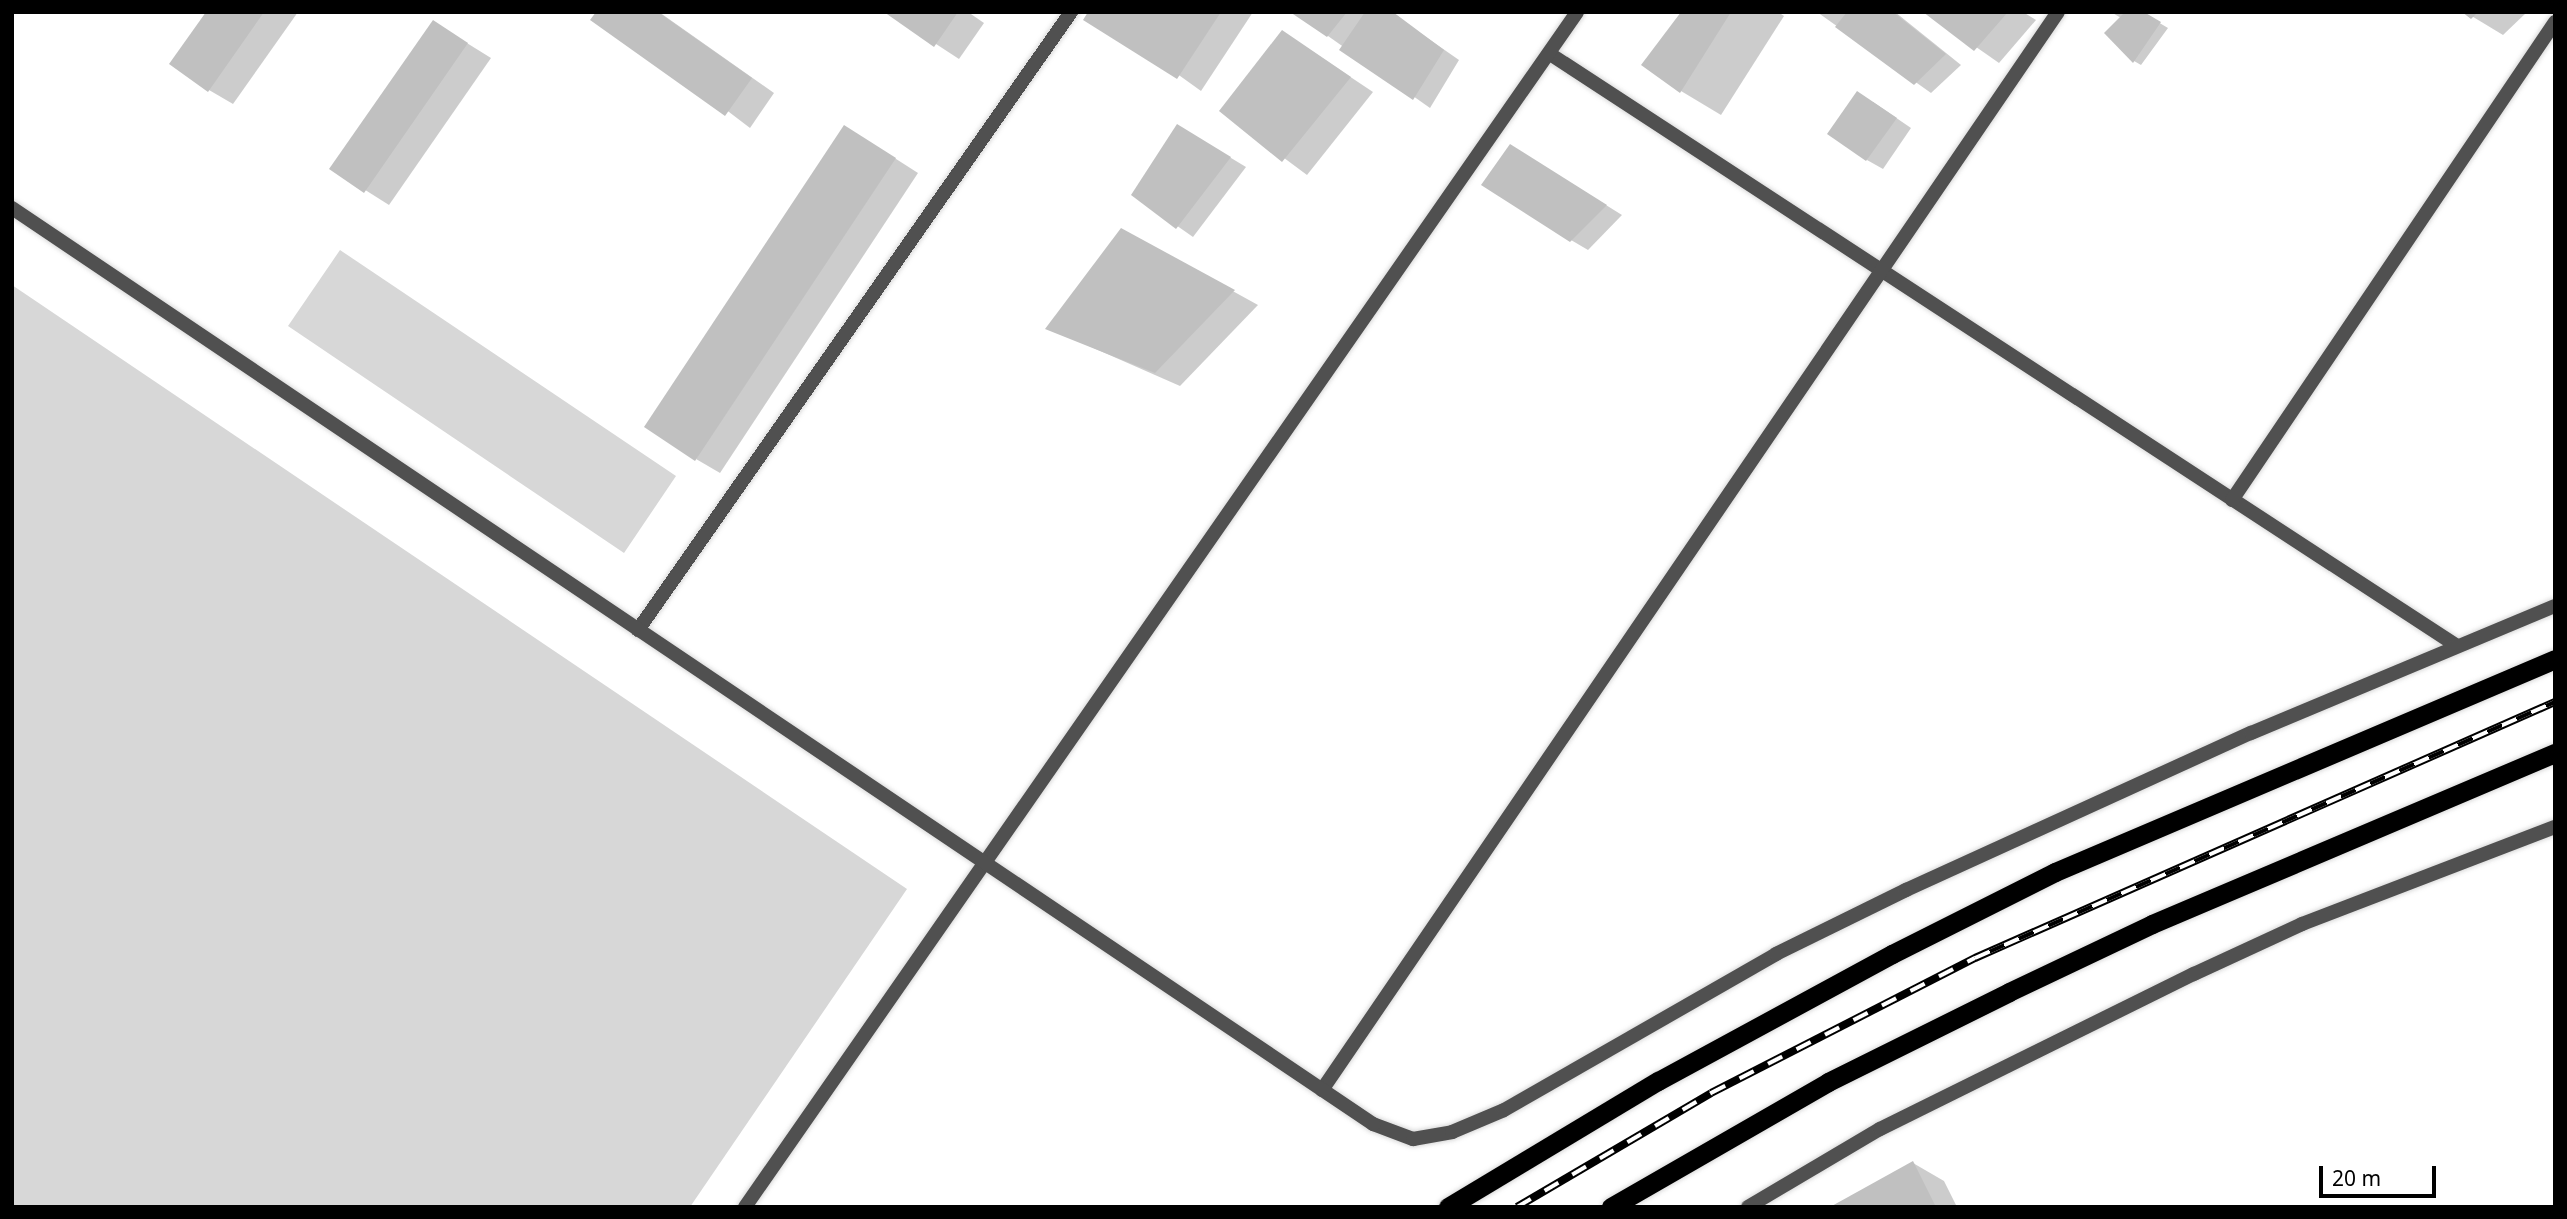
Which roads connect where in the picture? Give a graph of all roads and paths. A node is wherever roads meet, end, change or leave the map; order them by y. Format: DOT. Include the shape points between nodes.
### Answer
graph roads {
  1 [pos="1071,12"];
  2 [pos="1577,12"];
  3 [pos="2058,12"];
  4 [pos="2555,22"];
  5 [pos="1550,54"];
  6 [pos="12,208"];
  7 [pos="1881,271"];
  8 [pos="2232,500"];
  9 [pos="2555,606"];
  10 [pos="638,630"];
  11 [pos="2457,646"];
  12 [pos="2555,659"];
  13 [pos="2555,753"];
  14 [pos="2555,827"];
  15 [pos="983,862"];
  16 [pos="1322,1090"];
  17 [pos="745,1207"];
  18 [pos="1448,1207"];
  19 [pos="1611,1207"];
  20 [pos="1748,1207"];
  1 -- 10 [label="street"];
  2 -- 5 [label="street"];
  3 -- 7 [label="street"];
  4 -- 8 [label="street"];
  5 -- 7 [label="street"];
  5 -- 15 [label="street"];
  6 -- 10 [label="street"];
  7 -- 8 [label="street"];
  7 -- 16 [label="street"];
  8 -- 11 [label="street"];
  9 -- 11 [label="street"];
  10 -- 15 [label="street"];
  11 -- 16 [label="street" via="2141,781 1906,890 1776,954 1504,1110 1452,1132 1413,1139 1373,1125"];
  12 -- 18 [label="highway" via="2043,878 1658,1081"];
  13 -- 19 [label="highway" via="2152,924 2010,992 1828,1082"];
  14 -- 20 [label="street" via="2302,924 2182,980 1880,1129"];
  15 -- 16 [label="street"];
  15 -- 17 [label="street"];
}
